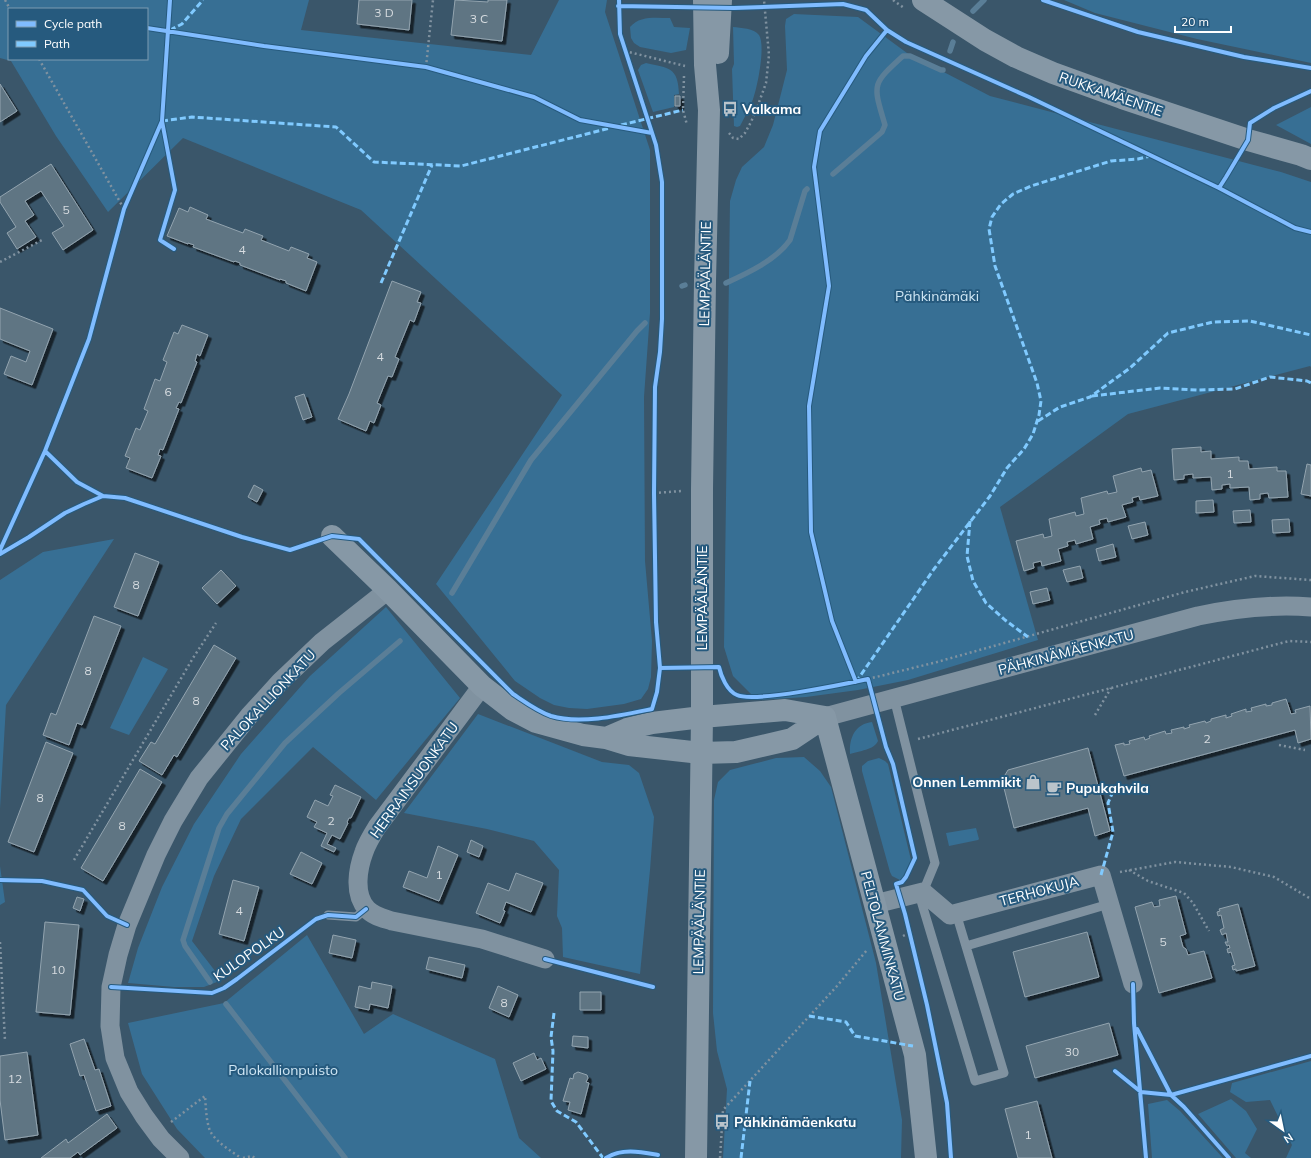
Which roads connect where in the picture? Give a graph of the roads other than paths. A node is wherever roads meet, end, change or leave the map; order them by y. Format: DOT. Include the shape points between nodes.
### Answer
graph roads {
  1 [pos="704,0"];
  2 [pos="722,0"];
  3 [pos="922,0"];
  4 [pos="709,110"];
  5 [pos="1311,159"];
  6 [pos="332,536"];
  7 [pos="388,590"];
  8 [pos="1311,607"];
  9 [pos="482,686"];
  10 [pos="894,698"];
  11 [pos="702,717"];
  12 [pos="825,717"];
  13 [pos="606,738"];
  14 [pos="701,753"];
  15 [pos="921,893"];
  16 [pos="874,904"];
  17 [pos="1109,904"];
  18 [pos="366,909"];
  19 [pos="956,913"];
  20 [pos="328,915"];
  21 [pos="966,946"];
  22 [pos="545,959"];
  23 [pos="1133,984"];
  24 [pos="180,1158"];
  25 [pos="696,1158"];
  26 [pos="926,1158"];
  1 -- 4 [label="main road, LEMPÄÄLÄNTIE"];
  2 -- 4 [label="main road, LEMPÄÄLÄNTIE"];
  3 -- 5 [label="main road, RUKKAMÄENTIE" via="985,40 1053,73"];
  4 -- 11 [label="main road, LEMPÄÄLÄNTIE" via="702,489"];
  6 -- 7 [label="main road"];
  7 -- 9 [label="main road"];
  7 -- 24 [label="street, PALOKALLIONKATU" via="322,642 280,682 199,778 156,855 127,926 111,987 110,1026 115,1058 129,1092 144,1116"];
  8 -- 10 [label="street, PÄHKINÄMÄENKATU" via="1269,606 1226,610 1198,616"];
  9 -- 13 [label="main road" via="513,710 536,722 583,735"];
  9 -- 18 [label="street, HERRAINSUONKATU" via="377,827 364,850 358,884"];
  10 -- 12 [label="street, PÄHKINÄMÄENKATU"];
  10 -- 15 [label="lane" via="935,862"];
  11 -- 12 [label="main road, PÄHKINÄMÄENKATU" via="785,710"];
  11 -- 13 [label="main road" via="652,723 627,729"];
  11 -- 14 [label="main road, LEMPÄÄLÄNTIE"];
  12 -- 14 [label="main road, PÄHKINÄMÄENKATU" via="792,739 736,752"];
  12 -- 16 [label="main road, PELTOLAMMINKATU"];
  13 -- 14 [label="main road" via="629,745"];
  14 -- 25 [label="main road, LEMPÄÄLÄNTIE"];
  15 -- 16 [label="street"];
  15 -- 19 [label="street" via="950,915"];
  15 -- 21 [label="lane" via="975,1081 1004,1073"];
  16 -- 26 [label="main road, PELTOLAMMINKATU" via="915,1055"];
  17 -- 19 [label="street, TERHOKUJA" via="1101,875"];
  17 -- 21 [label="lane"];
  17 -- 23 [label="street"];
  18 -- 20 [label="lane" via="356,917"];
  18 -- 22 [label="street" via="392,921 482,939"];
  19 -- 21 [label="lane"];
}
